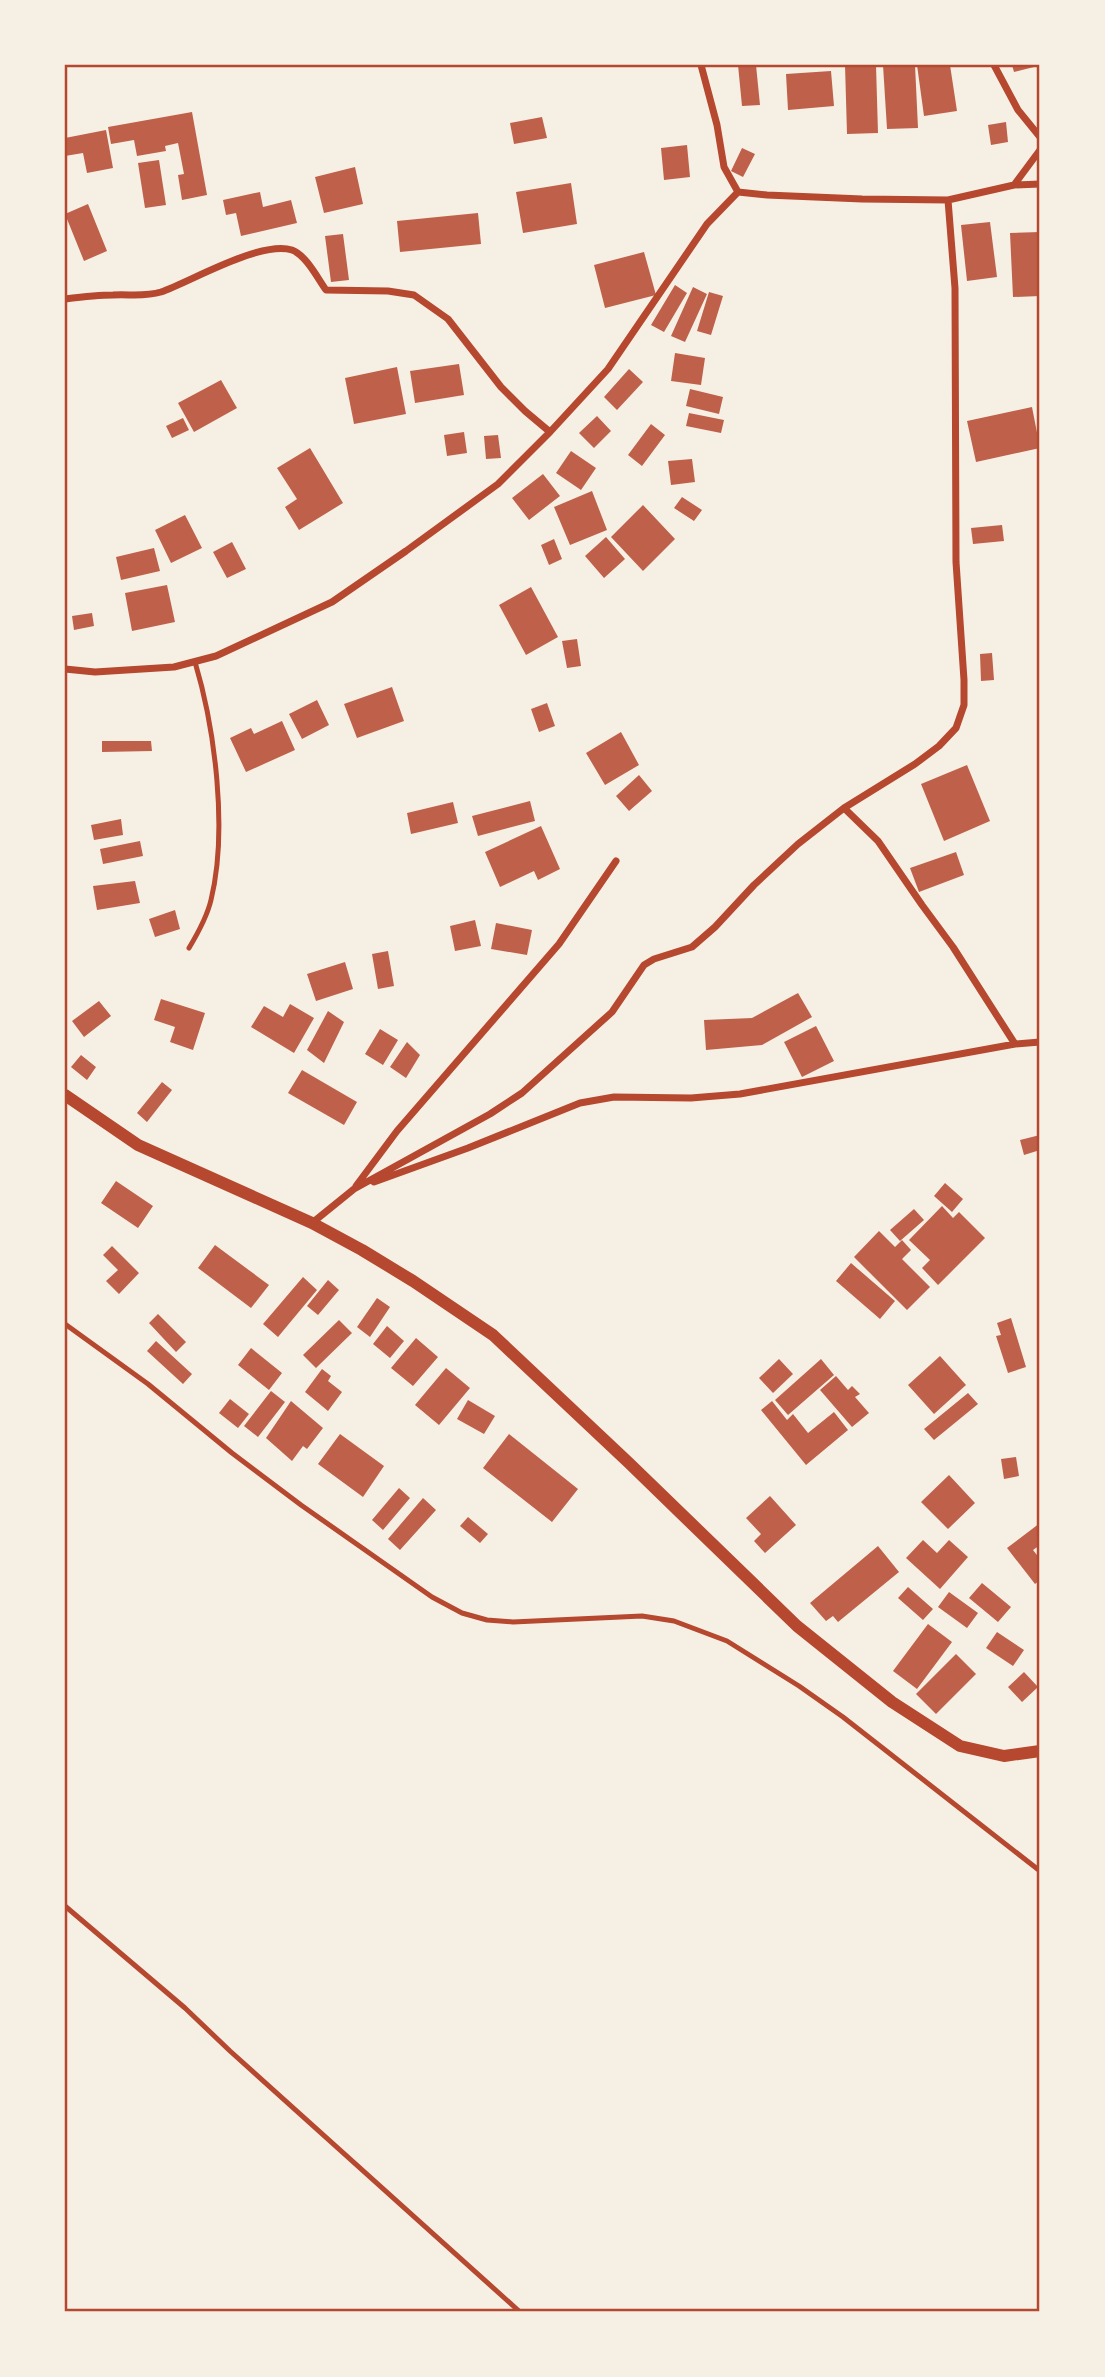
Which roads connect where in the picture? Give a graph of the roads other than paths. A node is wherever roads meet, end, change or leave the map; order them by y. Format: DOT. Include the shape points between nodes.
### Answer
graph roads {
  1 [pos="701,65"];
  2 [pos="994,65"];
  3 [pos="1040,137"];
  4 [pos="1040,150"];
  5 [pos="1040,184"];
  6 [pos="1014,185"];
  7 [pos="738,192"];
  8 [pos="948,200"];
  9 [pos="65,299"];
  10 [pos="550,432"];
  11 [pos="195,662"];
  12 [pos="65,669"];
  13 [pos="844,808"];
  14 [pos="616,862"];
  15 [pos="189,948"];
  16 [pos="1040,1042"];
  17 [pos="1015,1044"];
  18 [pos="65,1095"];
  19 [pos="354,1189"];
  20 [pos="312,1223"];
  21 [pos="65,1324"];
  22 [pos="1040,1751"];
  23 [pos="1040,1871"];
  24 [pos="65,1906"];
  25 [pos="520,2312"];
  1 -- 7 [label="street" via="724,167"];
  2 -- 3 [label="street" via="1018,110"];
  4 -- 6 [label="street"];
  5 -- 6 [label="street"];
  6 -- 8 [label="street"];
  7 -- 8 [label="street"];
  7 -- 10 [label="street" via="707,224 608,369"];
  8 -- 13 [label="street" via="955,288 956,562 964,705 956,728 939,746"];
  9 -- 10 [label="street" via="160,292 250,255 276,248 294,250 326,290 414,295 440,313 502,387"];
  10 -- 11 [label="street" via="498,484 332,602"];
  11 -- 12 [label="street" via="174,667"];
  11 -- 15 [label="lane" via="215,766 217,849 211,899"];
  13 -- 17 [label="street" via="878,841"];
  13 -- 19 [label="street" via="798,844 692,947 645,965 612,1012 522,1093"];
  14 -- 19 [label="street" via="559,944 397,1131"];
  16 -- 17 [label="street"];
  17 -- 19 [label="street" via="740,1094 614,1097 580,1103"];
  18 -- 20 [label="street" via="138,1145"];
  19 -- 20 [label="street"];
  20 -- 22 [label="street" via="413,1281 492,1335 797,1626 892,1702 960,1746 1004,1756"];
  21 -- 23 [label="lane" via="300,1505 432,1597 487,1620 642,1616 674,1621 727,1642 843,1717"];
  24 -- 25 [label="lane" via="185,2008"];
}
